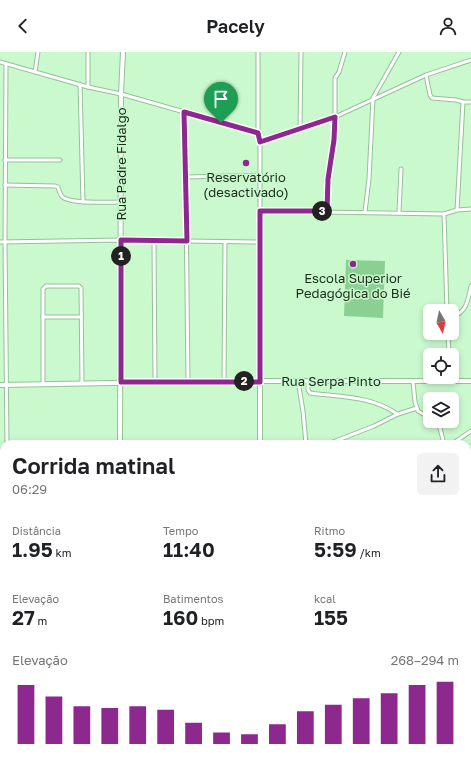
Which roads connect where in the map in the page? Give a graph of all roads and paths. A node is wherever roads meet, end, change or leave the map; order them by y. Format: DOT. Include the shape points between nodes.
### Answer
graph roads {
  1 [pos="38,52"];
  2 [pos="88,52"];
  3 [pos="123,52"];
  4 [pos="258,52"];
  5 [pos="301,52"];
  6 [pos="345,52"];
  7 [pos="399,52"];
  8 [pos="470,61"];
  9 [pos="0,62"];
  10 [pos="6,64"];
  11 [pos="35,72"];
  12 [pos="426,75"];
  13 [pos="80,84"];
  14 [pos="88,87"];
  15 [pos="121,94"];
  16 [pos="373,98"];
  17 [pos="463,102"];
  18 [pos="471,102"];
  19 [pos="184,112"];
  20 [pos="335,117"];
  21 [pos="300,130"];
  22 [pos="258,133"];
  23 [pos="260,142"];
  24 [pos="5,160"];
  25 [pos="60,160"];
  26 [pos="401,169"];
  27 [pos="260,176"];
  28 [pos="185,178"];
  29 [pos="5,185"];
  30 [pos="83,202"];
  31 [pos="121,202"];
  32 [pos="471,209"];
  33 [pos="457,210"];
  34 [pos="260,211"];
  35 [pos="327,211"];
  36 [pos="365,212"];
  37 [pos="399,212"];
  38 [pos="444,214"];
  39 [pos="121,240"];
  40 [pos="154,241"];
  41 [pos="187,241"];
  42 [pos="0,242"];
  43 [pos="5,242"];
  44 [pos="225,242"];
  45 [pos="260,242"];
  46 [pos="471,287"];
  47 [pos="0,288"];
  48 [pos="6,288"];
  49 [pos="447,304"];
  50 [pos="459,314"];
  51 [pos="43,317"];
  52 [pos="81,317"];
  53 [pos="459,380"];
  54 [pos="188,381"];
  55 [pos="224,381"];
  56 [pos="298,381"];
  57 [pos="308,381"];
  58 [pos="423,381"];
  59 [pos="471,381"];
  60 [pos="121,382"];
  61 [pos="155,382"];
  62 [pos="260,382"];
  63 [pos="413,382"];
  64 [pos="82,383"];
  65 [pos="43,384"];
  66 [pos="0,385"];
  67 [pos="7,385"];
  68 [pos="417,408"];
  69 [pos="397,414"];
  70 [pos="423,414"];
  71 [pos="440,428"];
  72 [pos="471,431"];
  73 [pos="7,440"];
  74 [pos="120,440"];
  75 [pos="260,440"];
  76 [pos="306,440"];
  77 [pos="338,440"];
  78 [pos="444,440"];
  79 [pos="458,440"];
  1 -- 11 [label="street"];
  2 -- 14 [label="street"];
  3 -- 15 [label="street, Rua Padre Fidalgo"];
  4 -- 22 [label="street"];
  5 -- 21 [label="street"];
  6 -- 20 [label="street" via="335,78"];
  7 -- 16 [label="street"];
  8 -- 12 [label="street"];
  9 -- 10 [label="street"];
  10 -- 11 [label="street"];
  10 -- 24 [label="street"];
  11 -- 13 [label="street"];
  12 -- 16 [label="street"];
  12 -- 17 [label="street" via="432,98"];
  13 -- 14 [label="street"];
  13 -- 30 [label="street"];
  14 -- 15 [label="street"];
  15 -- 19 [label="street"];
  15 -- 31 [label="street, Rua Padre Fidalgo"];
  16 -- 20 [label="street"];
  16 -- 36 [label="street"];
  17 -- 18 [label="street"];
  17 -- 33 [label="street"];
  19 -- 22 [label="street"];
  19 -- 28 [label="street"];
  20 -- 21 [label="street"];
  20 -- 35 [label="street"];
  21 -- 23 [label="street"];
  22 -- 23 [label="street"];
  23 -- 27 [label="street"];
  24 -- 25 [label="street"];
  24 -- 29 [label="street"];
  26 -- 37 [label="street"];
  27 -- 28 [label="street"];
  27 -- 34 [label="street"];
  28 -- 41 [label="street"];
  29 -- 30 [label="street" via="55,186 64,198"];
  29 -- 43 [label="street"];
  30 -- 31 [label="street"];
  31 -- 39 [label="street, Rua Padre Fidalgo"];
  32 -- 33 [label="street"];
  33 -- 38 [label="street"];
  34 -- 35 [label="street"];
  34 -- 45 [label="street"];
  35 -- 36 [label="street"];
  36 -- 37 [label="street"];
  37 -- 38 [label="street"];
  38 -- 49 [label="street"];
  39 -- 40 [label="street"];
  39 -- 43 [label="street"];
  39 -- 60 [label="street, Rua Padre Fidalgo"];
  40 -- 41 [label="street"];
  40 -- 61 [label="street"];
  41 -- 44 [label="street"];
  41 -- 54 [label="street"];
  42 -- 43 [label="street"];
  43 -- 48 [label="street"];
  44 -- 45 [label="street"];
  44 -- 55 [label="street"];
  45 -- 62 [label="street"];
  46 -- 50 [label="street" via="467,305"];
  47 -- 48 [label="street"];
  48 -- 67 [label="street"];
  51 -- 52 [label="street"];
  51 -- 52 [label="street" via="43,289 46,286 80,287"];
  51 -- 65 [label="street"];
  52 -- 64 [label="street"];
  53 -- 59 [label="street, Rua Serpa Pinto"];
  54 -- 55 [label="street, Rua Serpa Pinto"];
  54 -- 61 [label="street, Rua Serpa Pinto"];
  55 -- 62 [label="street, Rua Serpa Pinto"];
  56 -- 57 [label="street, Rua Serpa Pinto"];
  56 -- 62 [label="street, Rua Serpa Pinto"];
  56 -- 76 [label="street"];
  57 -- 63 [label="street, Rua Serpa Pinto"];
  57 -- 69 [label="street" via="310,393 367,400"];
  58 -- 63 [label="street, Rua Serpa Pinto"];
  60 -- 61 [label="street, Rua Serpa Pinto"];
  60 -- 64 [label="street, Rua Serpa Pinto"];
  60 -- 74 [label="street, Rua Padre Fidalgo"];
  62 -- 75 [label="street"];
  63 -- 68 [label="street"];
  64 -- 65 [label="street, Rua Serpa Pinto"];
  65 -- 67 [label="street, Rua Serpa Pinto"];
  66 -- 67 [label="street, Rua Serpa Pinto"];
  67 -- 73 [label="street"];
  68 -- 69 [label="street"];
  68 -- 70 [label="street"];
  69 -- 77 [label="street"];
  71 -- 78 [label="street"];
  72 -- 79 [label="street"];
}
